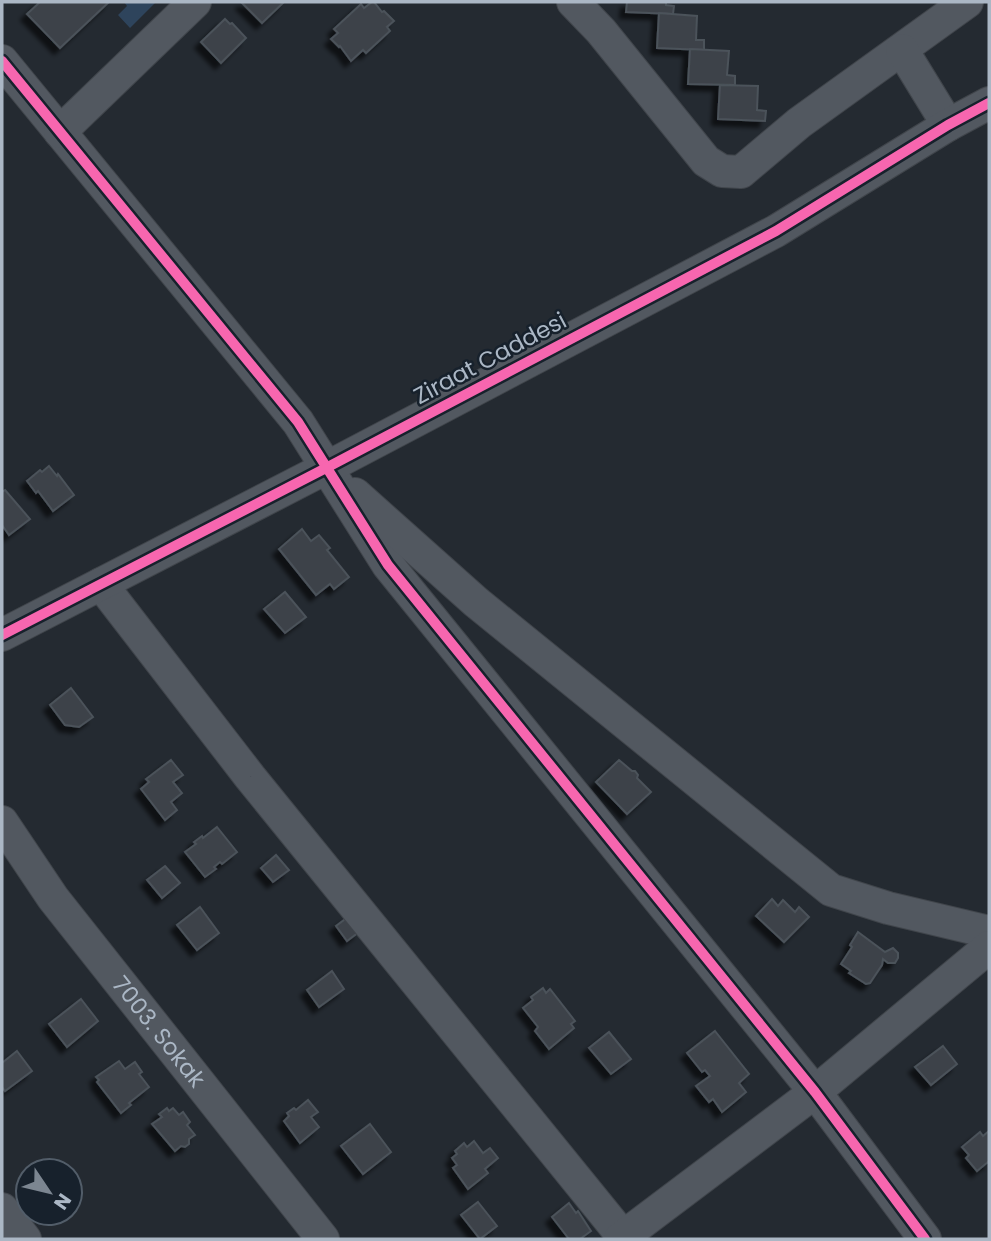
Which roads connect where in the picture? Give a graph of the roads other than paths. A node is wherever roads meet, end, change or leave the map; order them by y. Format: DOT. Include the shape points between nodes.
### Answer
graph roads {
  1 [pos="195,2"];
  2 [pos="573,2"];
  3 [pos="967,2"];
  4 [pos="902,50"];
  5 [pos="2,61"];
  6 [pos="989,103"];
  7 [pos="948,125"];
  8 [pos="60,132"];
  9 [pos="326,468"];
  10 [pos="102,584"];
  11 [pos="2,635"];
  12 [pos="2,822"];
  13 [pos="989,932"];
  14 [pos="989,947"];
  15 [pos="815,1093"];
  16 [pos="2,1209"];
  17 [pos="623,1238"];
  18 [pos="25,1239"];
  19 [pos="323,1239"];
  20 [pos="925,1239"];
  1 -- 8 [label="street"];
  2 -- 4 [label="street" via="706,160 722,171 741,172 799,123"];
  3 -- 4 [label="street"];
  4 -- 7 [label="street"];
  5 -- 8 [label="street"];
  6 -- 7 [label="street, Ziraat Caddesi"];
  7 -- 9 [label="street, Ziraat Caddesi" via="776,231"];
  8 -- 9 [label="street" via="298,422"];
  9 -- 10 [label="street, Ziraat Caddesi"];
  9 -- 13 [label="street" via="476,602 831,890"];
  9 -- 15 [label="street" via="388,565"];
  10 -- 11 [label="street, Ziraat Caddesi"];
  10 -- 17 [label="street" via="250,777"];
  12 -- 19 [label="street, 7003. Sokak" via="52,898"];
  14 -- 15 [label="street"];
  15 -- 17 [label="street"];
  15 -- 20 [label="street"];
  16 -- 18 [label="street"];
}
